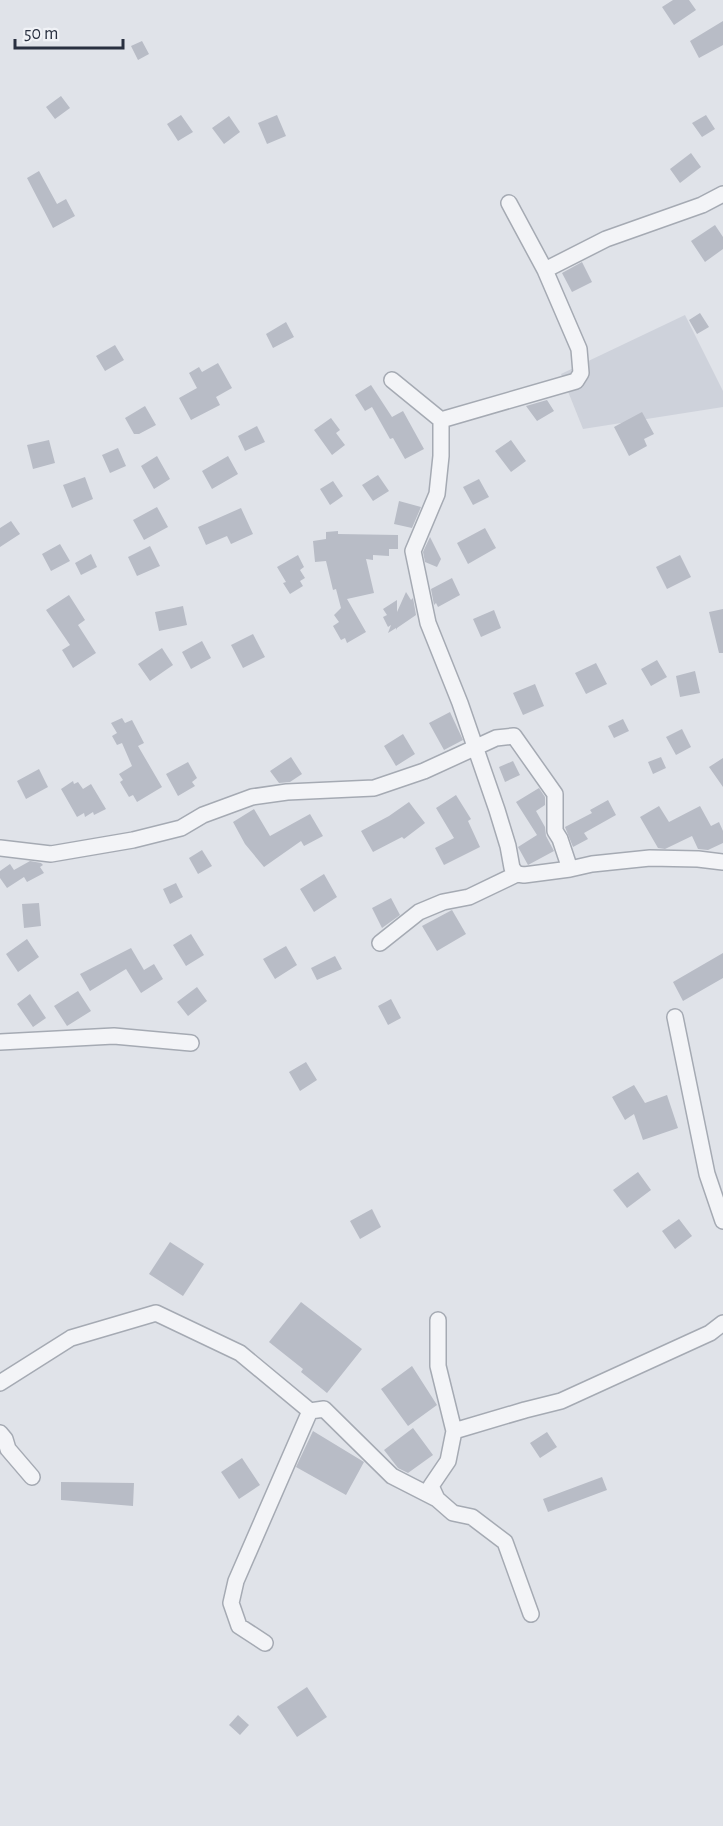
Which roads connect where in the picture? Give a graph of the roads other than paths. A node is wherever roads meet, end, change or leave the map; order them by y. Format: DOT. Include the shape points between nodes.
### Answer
graph roads {
  1 [pos="723,194"];
  2 [pos="509,203"];
  3 [pos="545,270"];
  4 [pos="392,380"];
  5 [pos="441,420"];
  6 [pos="474,748"];
  7 [pos="0,848"];
  8 [pos="723,862"];
  9 [pos="570,869"];
  10 [pos="517,874"];
  11 [pos="380,943"];
  12 [pos="675,1017"];
  13 [pos="0,1042"];
  14 [pos="191,1043"];
  15 [pos="723,1221"];
  16 [pos="438,1320"];
  17 [pos="723,1323"];
  18 [pos="0,1383"];
  19 [pos="310,1411"];
  20 [pos="454,1431"];
  21 [pos="0,1432"];
  22 [pos="32,1476"];
  23 [pos="437,1499"];
  24 [pos="531,1614"];
  25 [pos="265,1643"];
  1 -- 3 [label="street" via="606,240"];
  2 -- 3 [label="street"];
  3 -- 5 [label="street" via="579,349 581,373 576,381"];
  4 -- 5 [label="street"];
  5 -- 6 [label="street" via="437,494 413,551 428,623"];
  6 -- 7 [label="street" via="374,788 252,797 203,815 181,828 133,840 51,854"];
  6 -- 9 [label="street" via="496,738 514,736 555,794 555,831"];
  6 -- 10 [label="street"];
  8 -- 9 [label="street" via="650,858"];
  9 -- 10 [label="street"];
  10 -- 11 [label="street" via="469,897 419,912"];
  12 -- 15 [label="street" via="707,1174"];
  13 -- 14 [label="street" via="114,1036"];
  16 -- 20 [label="street" via="438,1366"];
  17 -- 20 [label="street" via="710,1333 561,1401"];
  18 -- 19 [label="street" via="71,1338 156,1313 240,1353"];
  19 -- 23 [label="street" via="324,1409 392,1476"];
  19 -- 25 [label="street" via="236,1581 231,1602 238,1626"];
  20 -- 23 [label="street" via="448,1461 430,1486"];
  21 -- 22 [label="street" via="8,1449"];
  23 -- 24 [label="street" via="453,1513 472,1517 506,1542"];
}
